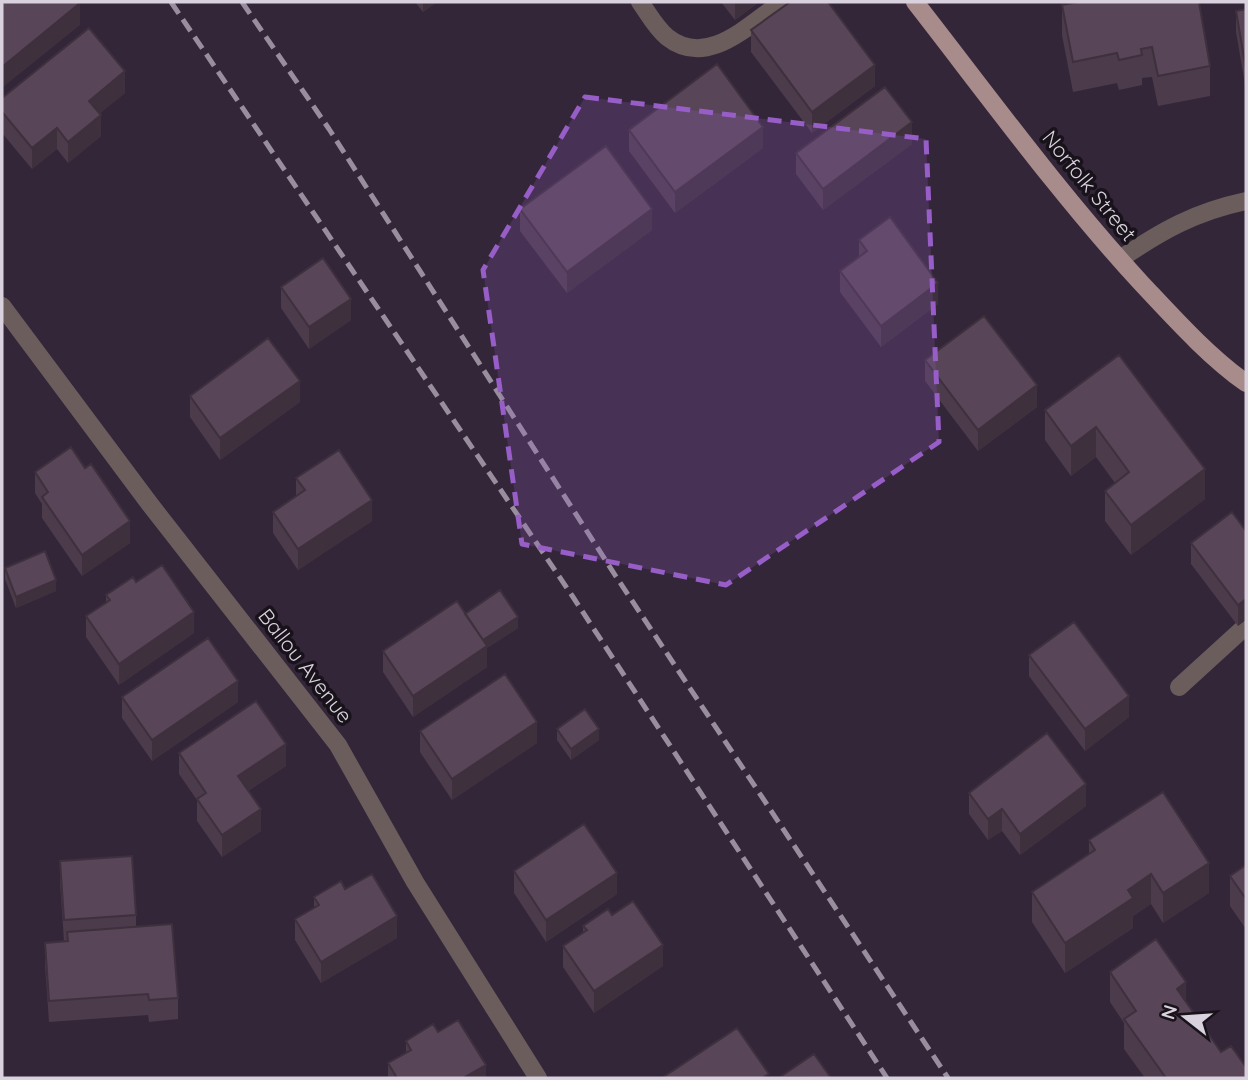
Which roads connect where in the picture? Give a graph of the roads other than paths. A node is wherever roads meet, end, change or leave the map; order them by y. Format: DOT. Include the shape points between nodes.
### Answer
graph roads {
  1 [pos="640,2"];
  2 [pos="782,2"];
  3 [pos="915,2"];
  4 [pos="1246,201"];
  5 [pos="1120,259"];
  6 [pos="2,306"];
  7 [pos="1246,383"];
  8 [pos="1246,626"];
  9 [pos="1179,687"];
  10 [pos="538,1078"];
  1 -- 2 [label="street" via="666,36 689,50 716,47"];
  3 -- 5 [label="main road, Norfolk Street" via="1049,177"];
  4 -- 5 [label="street" via="1209,209 1168,227"];
  5 -- 7 [label="main road, Norfolk Street" via="1168,312"];
  6 -- 10 [label="street, Ballou Avenue" via="338,745 415,882"];
  8 -- 9 [label="street"];
}
